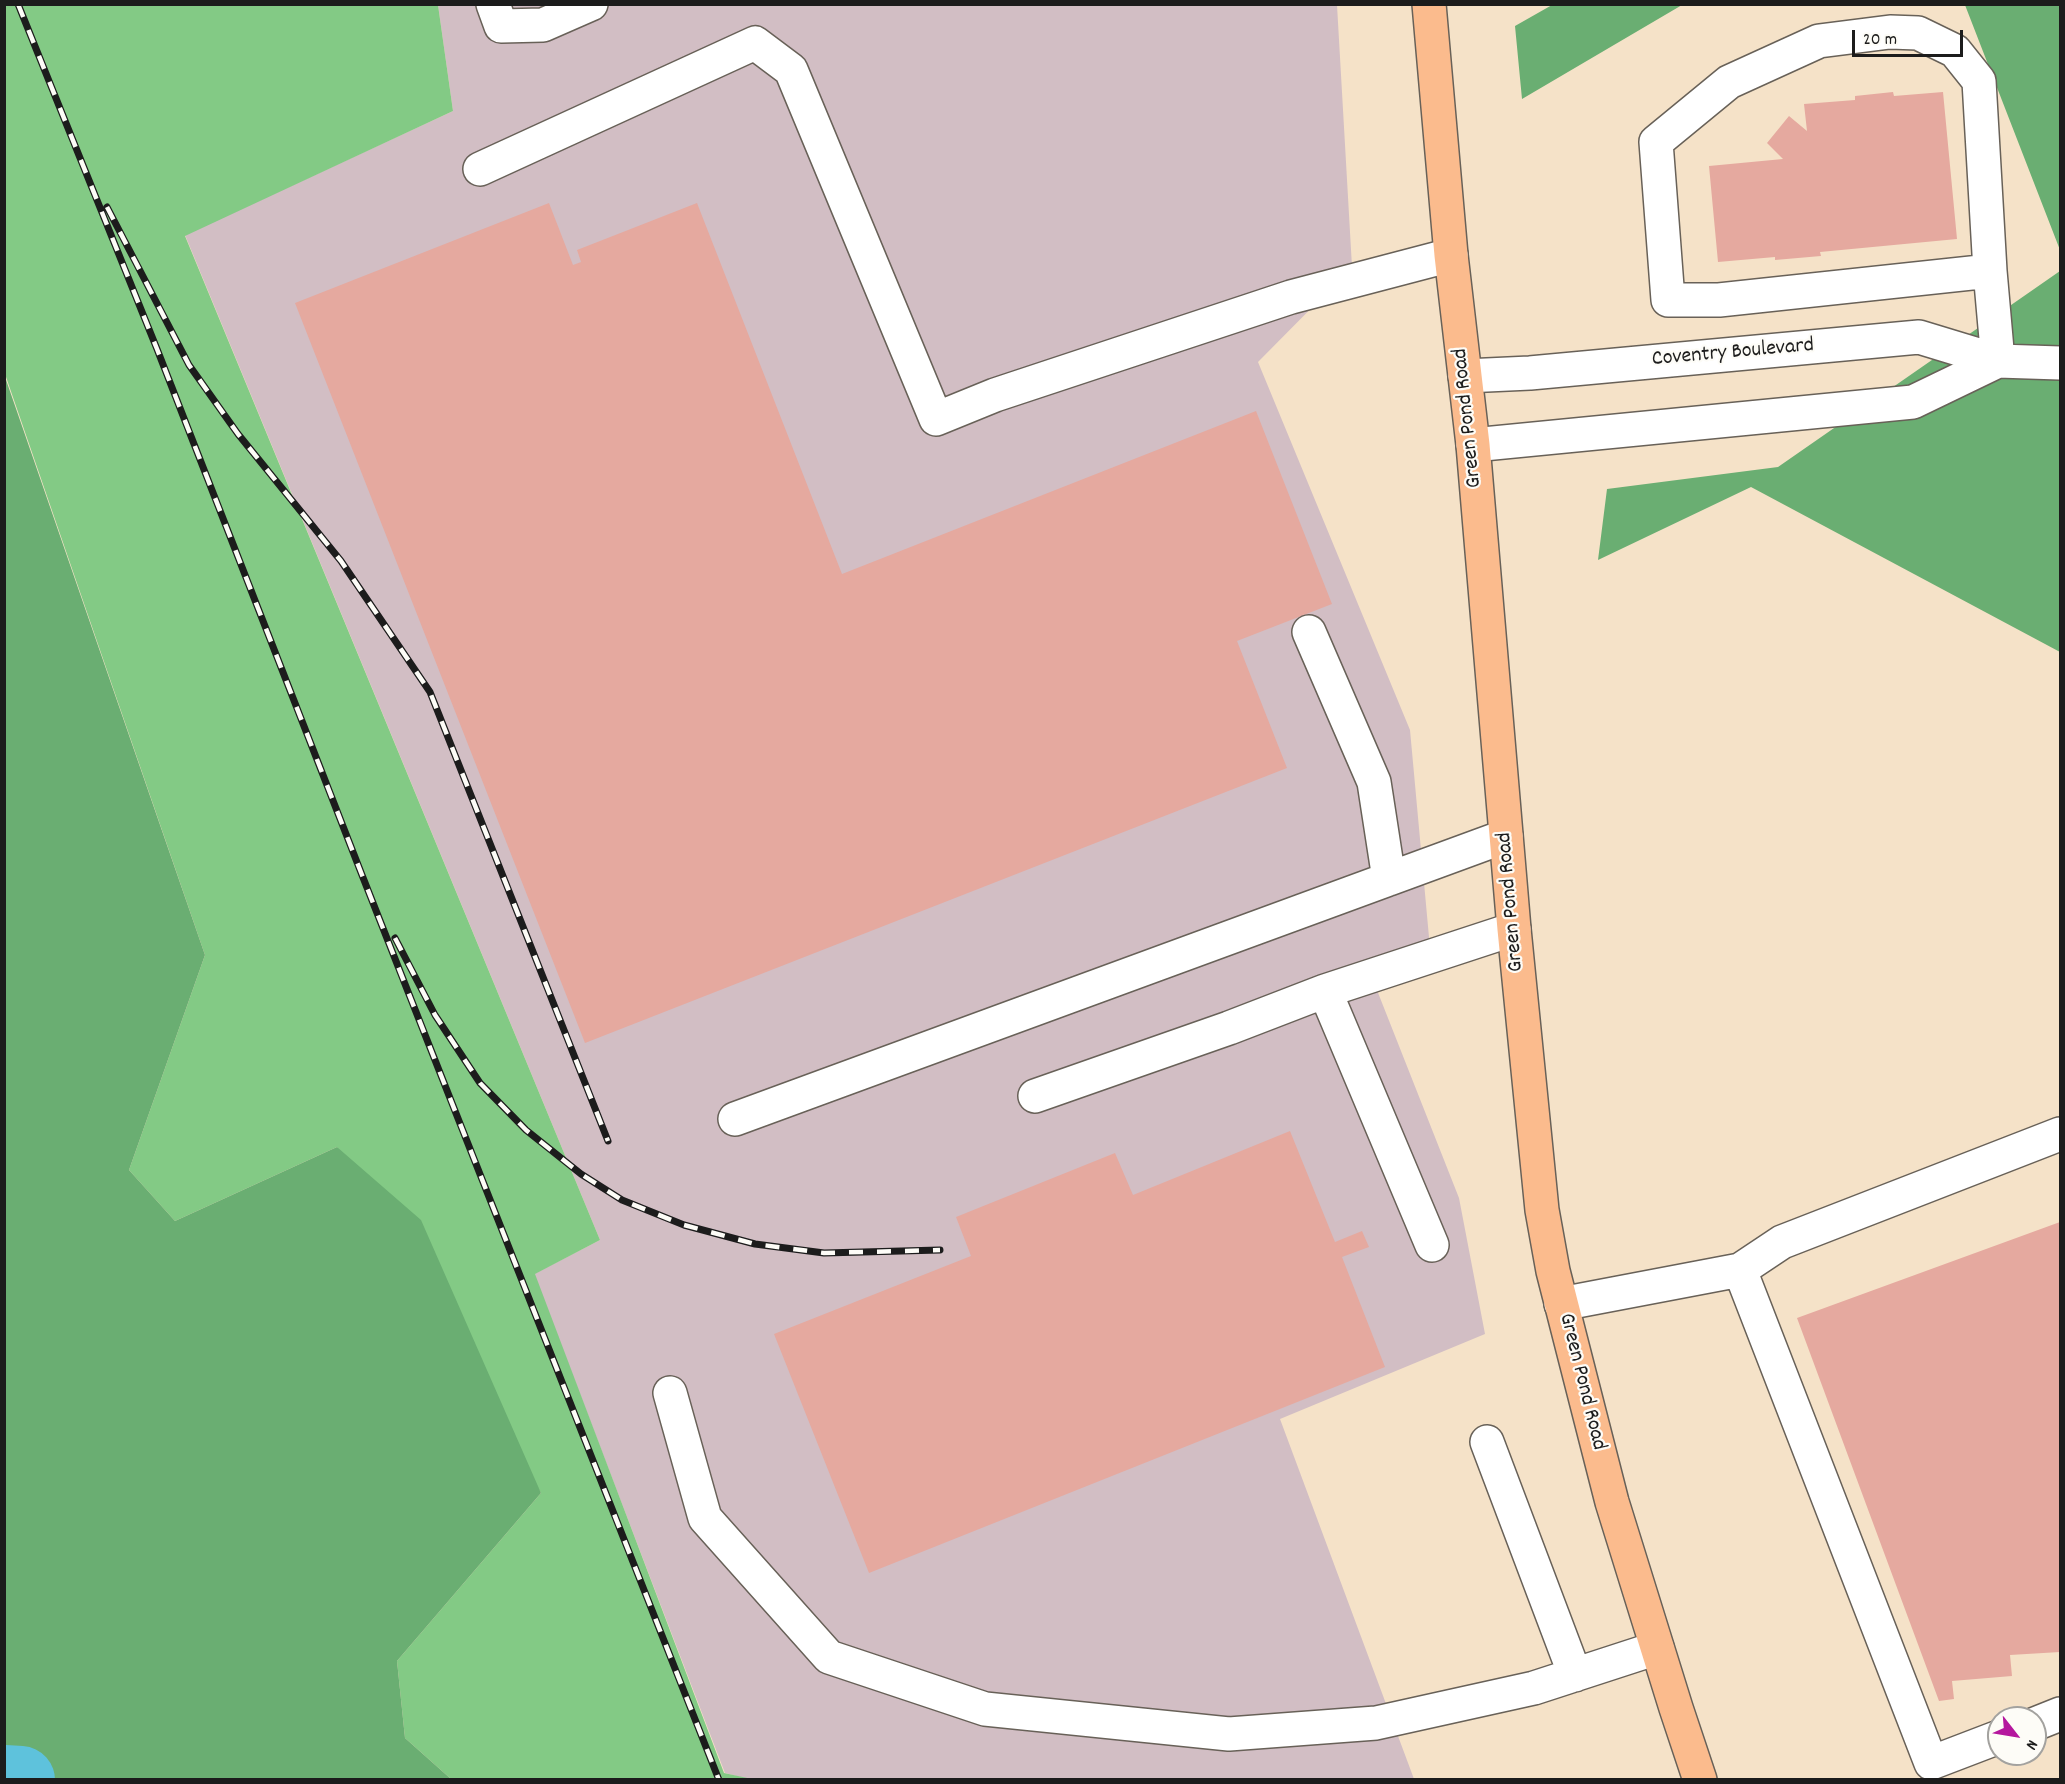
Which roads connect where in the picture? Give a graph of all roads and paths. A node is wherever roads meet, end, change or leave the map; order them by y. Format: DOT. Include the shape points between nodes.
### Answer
graph roads {
  1 [pos="493,4"];
  2 [pos="591,4"];
  3 [pos="1429,4"];
  4 [pos="480,169"];
  5 [pos="1451,255"];
  6 [pos="1990,271"];
  7 [pos="1998,361"];
  8 [pos="2061,363"];
  9 [pos="1465,376"];
  10 [pos="1473,445"];
  11 [pos="1308,632"];
  12 [pos="1506,836"];
  13 [pos="1389,879"];
  14 [pos="1514,929"];
  15 [pos="1324,990"];
  16 [pos="1035,1096"];
  17 [pos="735,1119"];
  18 [pos="2061,1134"];
  19 [pos="1432,1245"];
  20 [pos="1740,1270"];
  21 [pos="1561,1304"];
  22 [pos="670,1393"];
  23 [pos="1487,1442"];
  24 [pos="1657,1648"];
  25 [pos="1575,1675"];
  26 [pos="1987,1742"];
  27 [pos="1700,1779"];
  1 -- 2 [label="street" via="501,26 543,25"];
  3 -- 5 [label="main road, Green Pond Road"];
  4 -- 5 [label="street" via="755,43 791,70 936,419 995,395 1292,297"];
  5 -- 9 [label="main road, Green Pond Road"];
  6 -- 6 [label="street" via="1979,81 1955,51 1918,33 1890,32 1819,41 1729,82 1656,142 1668,300 1719,300"];
  6 -- 7 [label="street"];
  7 -- 8 [label="street, Coventry Boulevard"];
  7 -- 9 [label="street, Coventry Boulevard" via="1919,337"];
  7 -- 10 [label="street, Coventry Boulevard" via="1913,402"];
  9 -- 10 [label="main road, Green Pond Road"];
  10 -- 12 [label="main road, Green Pond Road"];
  11 -- 13 [label="street" via="1374,782"];
  12 -- 13 [label="street"];
  12 -- 14 [label="main road, Green Pond Road"];
  13 -- 17 [label="street"];
  14 -- 15 [label="street"];
  14 -- 21 [label="main road, Green Pond Road" via="1542,1210"];
  15 -- 16 [label="street"];
  15 -- 19 [label="street"];
  18 -- 20 [label="street" via="1782,1242"];
  20 -- 21 [label="street"];
  20 -- 26 [label="street" via="1931,1763"];
  21 -- 24 [label="main road, Green Pond Road" via="1612,1502"];
  22 -- 25 [label="street" via="705,1518 829,1658 985,1709 1229,1734 1376,1723 1534,1688"];
  23 -- 25 [label="street"];
  24 -- 25 [label="street"];
  24 -- 27 [label="main road, Green Pond Road"];
}
